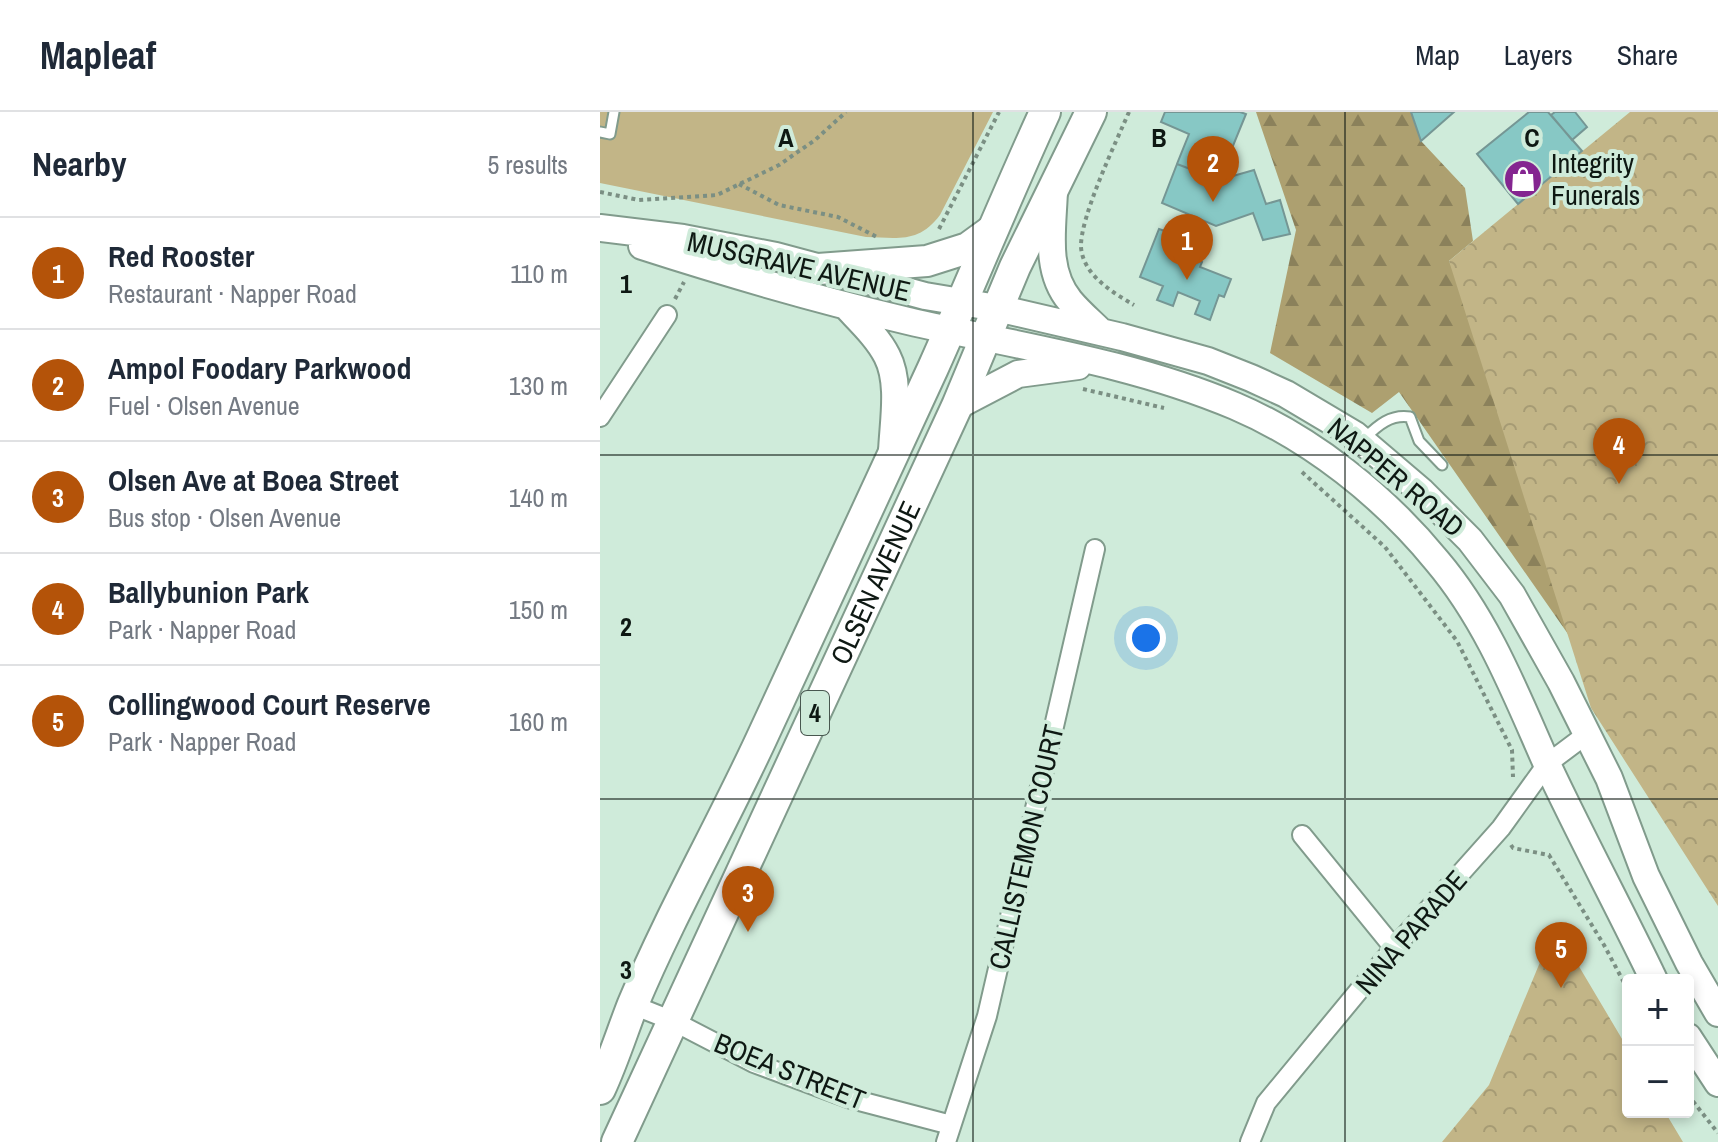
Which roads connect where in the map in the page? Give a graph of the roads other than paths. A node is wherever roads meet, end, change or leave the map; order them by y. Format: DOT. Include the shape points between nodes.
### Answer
graph roads {
  1 [pos="614,112"];
  2 [pos="1045,112"];
  3 [pos="1091,112"];
  4 [pos="600,132"];
  5 [pos="1054,190"];
  6 [pos="600,230"];
  7 [pos="990,232"];
  8 [pos="818,269"];
  9 [pos="960,301"];
  10 [pos="847,307"];
  11 [pos="997,308"];
  12 [pos="667,315"];
  13 [pos="948,330"];
  14 [pos="1101,332"];
  15 [pos="983,337"];
  16 [pos="1101,363"];
  17 [pos="957,406"];
  18 [pos="600,417"];
  19 [pos="1362,441"];
  20 [pos="892,455"];
  21 [pos="1442,465"];
  22 [pos="1095,549"];
  23 [pos="1587,734"];
  24 [pos="1547,764"];
  25 [pos="1302,835"];
  26 [pos="1394,948"];
  27 [pos="1651,974"];
  28 [pos="633,1005"];
  29 [pos="1718,1013"];
  30 [pos="673,1021"];
  31 [pos="1694,1046"];
  32 [pos="1718,1083"];
  33 [pos="600,1089"];
  34 [pos="948,1133"];
  35 [pos="617,1142"];
  36 [pos="1250,1142"];
  1 -- 4 [label="lane" via="610,134"];
  2 -- 7 [label="main road, OLSEN AVENUE / 4"];
  3 -- 5 [label="main road, OLSEN AVENUE / 4"];
  5 -- 11 [label="main road, OLSEN AVENUE / 4"];
  5 -- 14 [label="main road" via="1054,270 1068,299"];
  6 -- 8 [label="main road, MUSGRAVE AVENUE" via="713,244"];
  6 -- 10 [label="main road, MUSGRAVE AVENUE"];
  7 -- 8 [label="main road" via="968,248 927,261"];
  7 -- 9 [label="main road, OLSEN AVENUE / 4"];
  8 -- 9 [label="main road, MUSGRAVE AVENUE"];
  9 -- 11 [label="main road, MUSGRAVE AVENUE"];
  9 -- 13 [label="main road, OLSEN AVENUE / 4"];
  10 -- 13 [label="main road, MUSGRAVE AVENUE"];
  10 -- 20 [label="main road" via="891,366"];
  11 -- 14 [label="main road, NAPPER ROAD"];
  11 -- 15 [label="main road, OLSEN AVENUE / 4"];
  12 -- 18 [label="street"];
  13 -- 15 [label="main road, MUSGRAVE AVENUE"];
  13 -- 20 [label="main road, OLSEN AVENUE / 4"];
  14 -- 19 [label="main road, NAPPER ROAD" via="1248,376"];
  15 -- 16 [label="main road, NAPPER ROAD"];
  15 -- 17 [label="main road, OLSEN AVENUE / 4"];
  16 -- 17 [label="main road" via="1018,374"];
  16 -- 24 [label="main road, NAPPER ROAD" via="1236,407 1312,449 1375,497 1459,590 1496,650"];
  17 -- 30 [label="main road, OLSEN AVENUE / 4"];
  19 -- 21 [label="lane" via="1379,424 1399,415 1410,417 1419,441"];
  19 -- 23 [label="main road, NAPPER ROAD" via="1470,540 1512,595"];
  20 -- 28 [label="main road, OLSEN AVENUE / 4"];
  22 -- 34 [label="street, CALLISTEMON COURT" via="987,1016"];
  23 -- 24 [label="street, NINA PARADE"];
  23 -- 29 [label="main road, NAPPER ROAD" via="1646,876"];
  24 -- 26 [label="street, NINA PARADE" via="1501,828"];
  24 -- 27 [label="main road, NAPPER ROAD"];
  25 -- 26 [label="street"];
  26 -- 36 [label="street, NINA PARADE" via="1266,1103"];
  28 -- 30 [label="street, BOEA STREET"];
  28 -- 33 [label="main road, OLSEN AVENUE / 4"];
  30 -- 34 [label="street, BOEA STREET" via="754,1063"];
  30 -- 35 [label="main road, OLSEN AVENUE / 4"];
  31 -- 32 [label="main road"];
}
